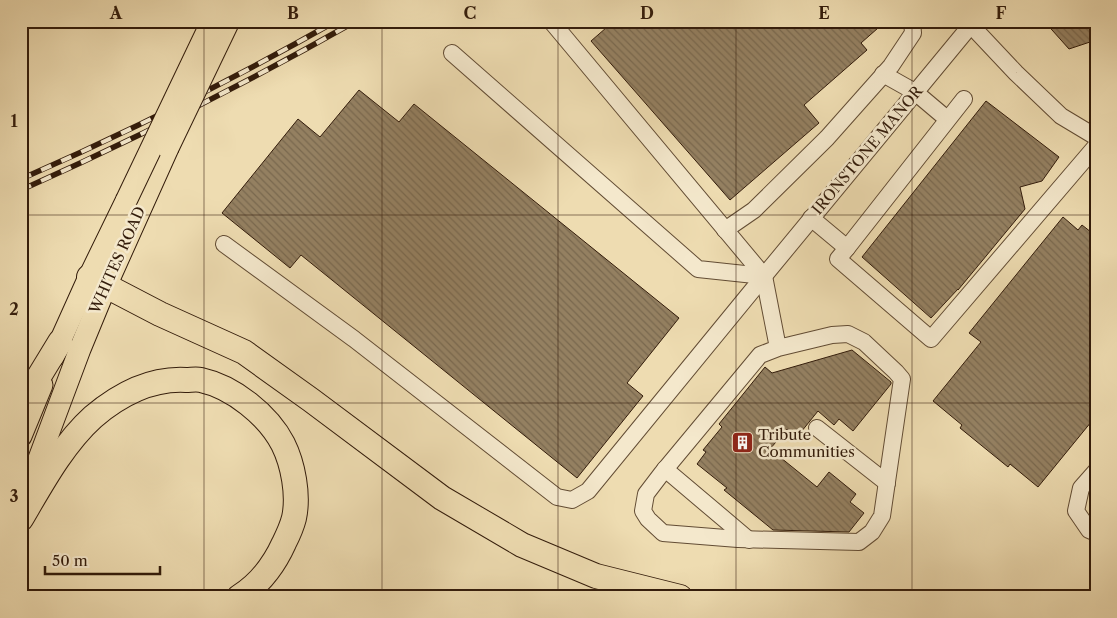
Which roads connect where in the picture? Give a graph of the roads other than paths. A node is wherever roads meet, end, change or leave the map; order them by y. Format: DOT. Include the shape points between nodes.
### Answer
graph roads {
  1 [pos="212,21"];
  2 [pos="229,21"];
  3 [pos="551,21"];
  4 [pos="912,21"];
  5 [pos="969,23"];
  6 [pos="452,54"];
  7 [pos="883,74"];
  8 [pos="915,92"];
  9 [pos="964,99"];
  10 [pos="947,119"];
  11 [pos="1096,137"];
  12 [pos="1096,146"];
  13 [pos="136,199"];
  14 [pos="811,218"];
  15 [pos="726,230"];
  16 [pos="224,244"];
  17 [pos="847,248"];
  18 [pos="764,276"];
  19 [pos="97,281"];
  20 [pos="60,342"];
  21 [pos="778,348"];
  22 [pos="21,406"];
  23 [pos="816,428"];
  24 [pos="21,436"];
  25 [pos="665,469"];
  26 [pos="1096,471"];
  27 [pos="887,483"];
  28 [pos="21,506"];
  29 [pos="21,519"];
  30 [pos="1096,533"];
  31 [pos="748,540"];
  32 [pos="239,597"];
  33 [pos="680,597"];
  1 -- 13 [label="main road, WHITES ROAD, bridge"];
  2 -- 13 [label="main road, WHITES ROAD, bridge"];
  3 -- 15 [label="street"];
  4 -- 7 [label="street" via="913,33"];
  5 -- 8 [label="street, IRONSTONE MANOR"];
  5 -- 11 [label="street" via="1061,116"];
  6 -- 18 [label="street" via="698,269"];
  7 -- 8 [label="street"];
  7 -- 15 [label="street" via="827,138 754,210"];
  8 -- 10 [label="street"];
  8 -- 14 [label="street, IRONSTONE MANOR"];
  9 -- 10 [label="street"];
  10 -- 17 [label="street"];
  12 -- 17 [label="street" via="931,339 838,259"];
  13 -- 19 [label="main road, WHITES ROAD"];
  14 -- 17 [label="street"];
  14 -- 18 [label="street, IRONSTONE MANOR"];
  15 -- 18 [label="street"];
  16 -- 18 [label="street, IRONSTONE MANOR" via="354,339 557,497 572,500 588,491"];
  18 -- 21 [label="street"];
  19 -- 20 [label="main road, WHITES ROAD"];
  19 -- 28 [label="main road, WHITES ROAD" via="80,348"];
  19 -- 33 [label="highway" via="244,352 442,498 522,545 596,576"];
  20 -- 22 [label="highway"];
  20 -- 24 [label="main road, WHITES ROAD"];
  21 -- 25 [label="street" via="760,354"];
  21 -- 27 [label="street" via="848,334 864,342 902,379"];
  23 -- 27 [label="street"];
  25 -- 31 [label="street"];
  25 -- 31 [label="street" via="646,494 643,511 663,533"];
  26 -- 30 [label="street" via="1081,488 1076,511 1089,530"];
  27 -- 31 [label="street" via="882,516 872,532 859,542"];
  29 -- 32 [label="highway" via="49,471 82,429 109,405 148,384 182,379 200,380 217,386 236,395 264,418 282,444 294,480 294,518 279,553 266,573"];
}
